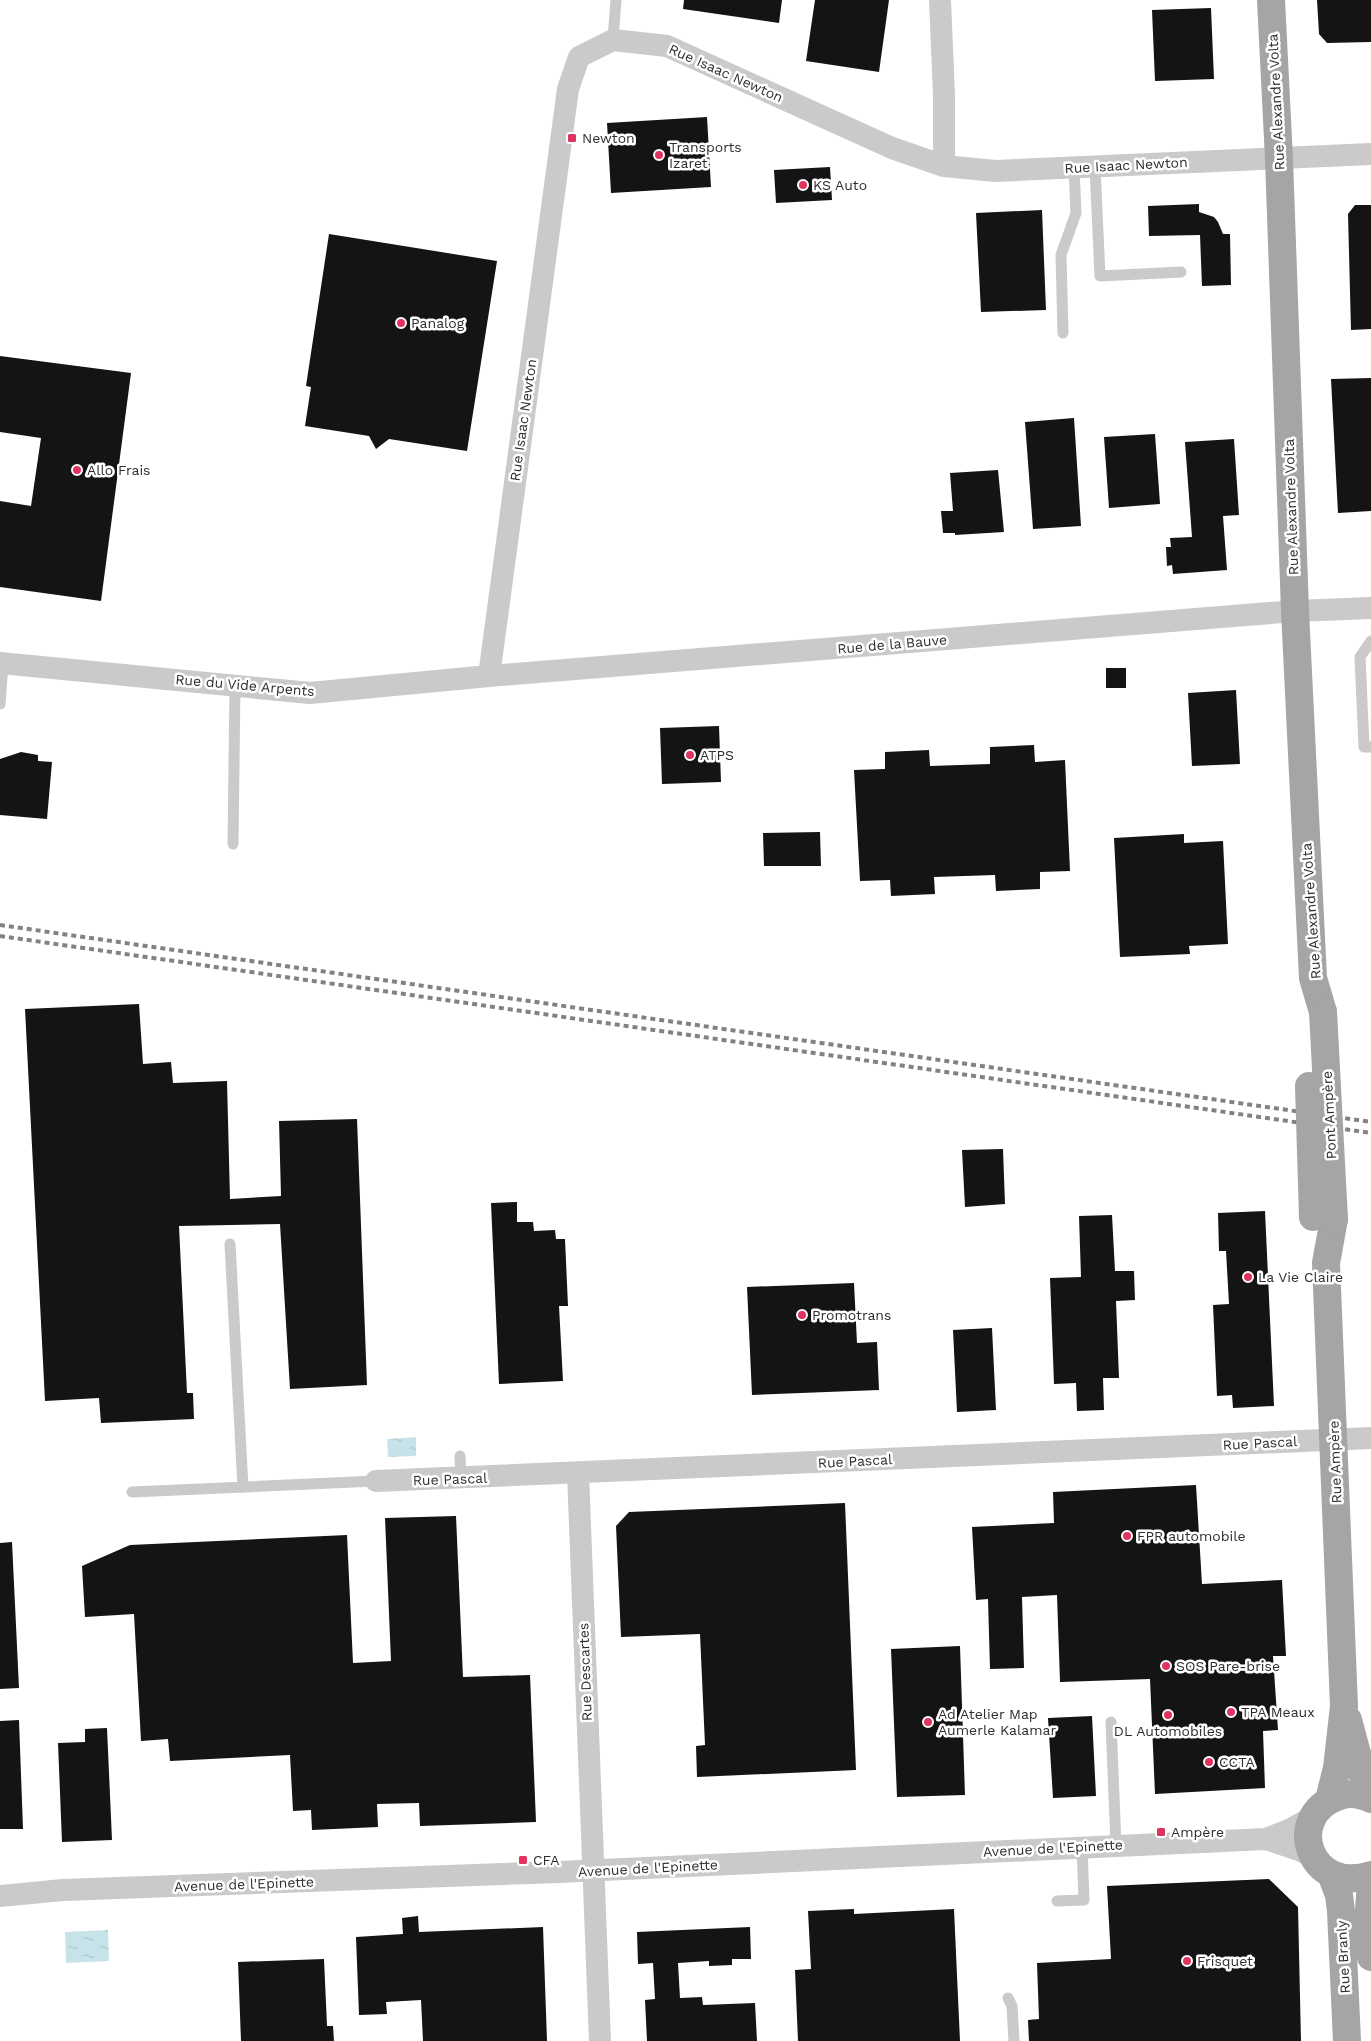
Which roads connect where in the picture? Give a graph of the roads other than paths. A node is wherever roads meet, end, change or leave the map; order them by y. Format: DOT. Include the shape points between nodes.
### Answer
graph roads {
  1 [pos="616,0"];
  2 [pos="940,0"];
  3 [pos="1271,0"];
  4 [pos="613,40"];
  5 [pos="1371,154"];
  6 [pos="1279,159"];
  7 [pos="944,166"];
  8 [pos="1085,167"];
  9 [pos="1181,272"];
  10 [pos="1063,333"];
  11 [pos="1371,608"];
  12 [pos="1295,611"];
  13 [pos="1371,641"];
  14 [pos="2,663"];
  15 [pos="489,676"];
  16 [pos="235,685"];
  17 [pos="0,704"];
  18 [pos="1371,747"];
  19 [pos="233,844"];
  20 [pos="1315,1012"];
  21 [pos="1324,1218"];
  22 [pos="230,1244"];
  23 [pos="1371,1438"];
  24 [pos="1334,1440"];
  25 [pos="578,1473"];
  26 [pos="376,1481"];
  27 [pos="243,1487"];
  28 [pos="132,1492"];
  29 [pos="1344,1706"];
  30 [pos="1111,1722"];
  31 [pos="1370,1798"];
  32 [pos="1321,1808"];
  33 [pos="1266,1839"];
  34 [pos="1116,1845"];
  35 [pos="1082,1847"];
  36 [pos="1323,1866"];
  37 [pos="593,1870"];
  38 [pos="1371,1875"];
  39 [pos="1371,1881"];
  40 [pos="0,1896"];
  41 [pos="1057,1901"];
  42 [pos="1371,1957"];
  43 [pos="1008,1998"];
  44 [pos="600,2041"];
  45 [pos="1014,2041"];
  46 [pos="1347,2041"];
  1 -- 4 [label="lane"];
  2 -- 7 [label="street"];
  3 -- 6 [label="main road, Rue Alexandre Volta"];
  4 -- 7 [label="street, Rue Isaac Newton" via="667,46 892,148"];
  4 -- 15 [label="street, Rue Isaac Newton" via="579,57 568,89"];
  5 -- 6 [label="street, Rue Isaac Newton"];
  6 -- 8 [label="street, Rue Isaac Newton"];
  6 -- 12 [label="main road, Rue Alexandre Volta"];
  7 -- 8 [label="street, Rue Isaac Newton" via="996,171"];
  8 -- 9 [label="lane" via="1100,276"];
  8 -- 10 [label="lane" via="1076,213 1061,255"];
  11 -- 12 [label="street, Rue de la Bauve"];
  12 -- 15 [label="street, Rue de la Bauve"];
  12 -- 20 [label="main road, Rue Alexandre Volta"];
  13 -- 18 [label="lane" via="1360,657 1364,747"];
  14 -- 16 [label="street, Rue du Vide Arpents"];
  14 -- 17 [label="lane"];
  15 -- 16 [label="street, Rue du Vide Arpents" via="310,693"];
  16 -- 19 [label="lane"];
  20 -- 21 [label="main road, Pont Ampère, bridge"];
  21 -- 24 [label="main road, Rue Ampère"];
  22 -- 27 [label="lane"];
  23 -- 24 [label="street, Rue Pascal"];
  24 -- 25 [label="street, Rue Pascal"];
  24 -- 29 [label="main road, Rue Ampère"];
  25 -- 26 [label="street, Rue Pascal" via="461,1467"];
  25 -- 37 [label="street, Rue Descartes"];
  26 -- 27 [label="lane"];
  27 -- 28 [label="lane"];
  29 -- 31 [label="main road, Rue Ampère"];
  29 -- 32 [label="main road, Rue Ampère" via="1337,1768"];
  30 -- 34 [label="lane"];
  31 -- 32 [label="main road" via="1342,1795"];
  32 -- 33 [label="street, Avenue de l'Epinette" via="1288,1830"];
  32 -- 36 [label="main road, Rue Branly" via="1310,1827 1308,1838"];
  33 -- 34 [label="street, Avenue de l'Epinette"];
  33 -- 36 [label="street, Avenue de l'Epinette" via="1299,1850"];
  34 -- 35 [label="street, Avenue de l'Epinette"];
  35 -- 37 [label="street, Avenue de l'Epinette"];
  35 -- 41 [label="lane" via="1084,1900"];
  36 -- 38 [label="main road" via="1345,1879"];
  36 -- 46 [label="main road, Rue Branly" via="1339,1895"];
  37 -- 40 [label="street, Avenue de l'Epinette" via="63,1890"];
  37 -- 44 [label="street, Rue Descartes"];
  39 -- 42 [label="main road, Rue Branly"];
  43 -- 45 [label="lane" via="1012,2006"];
}
